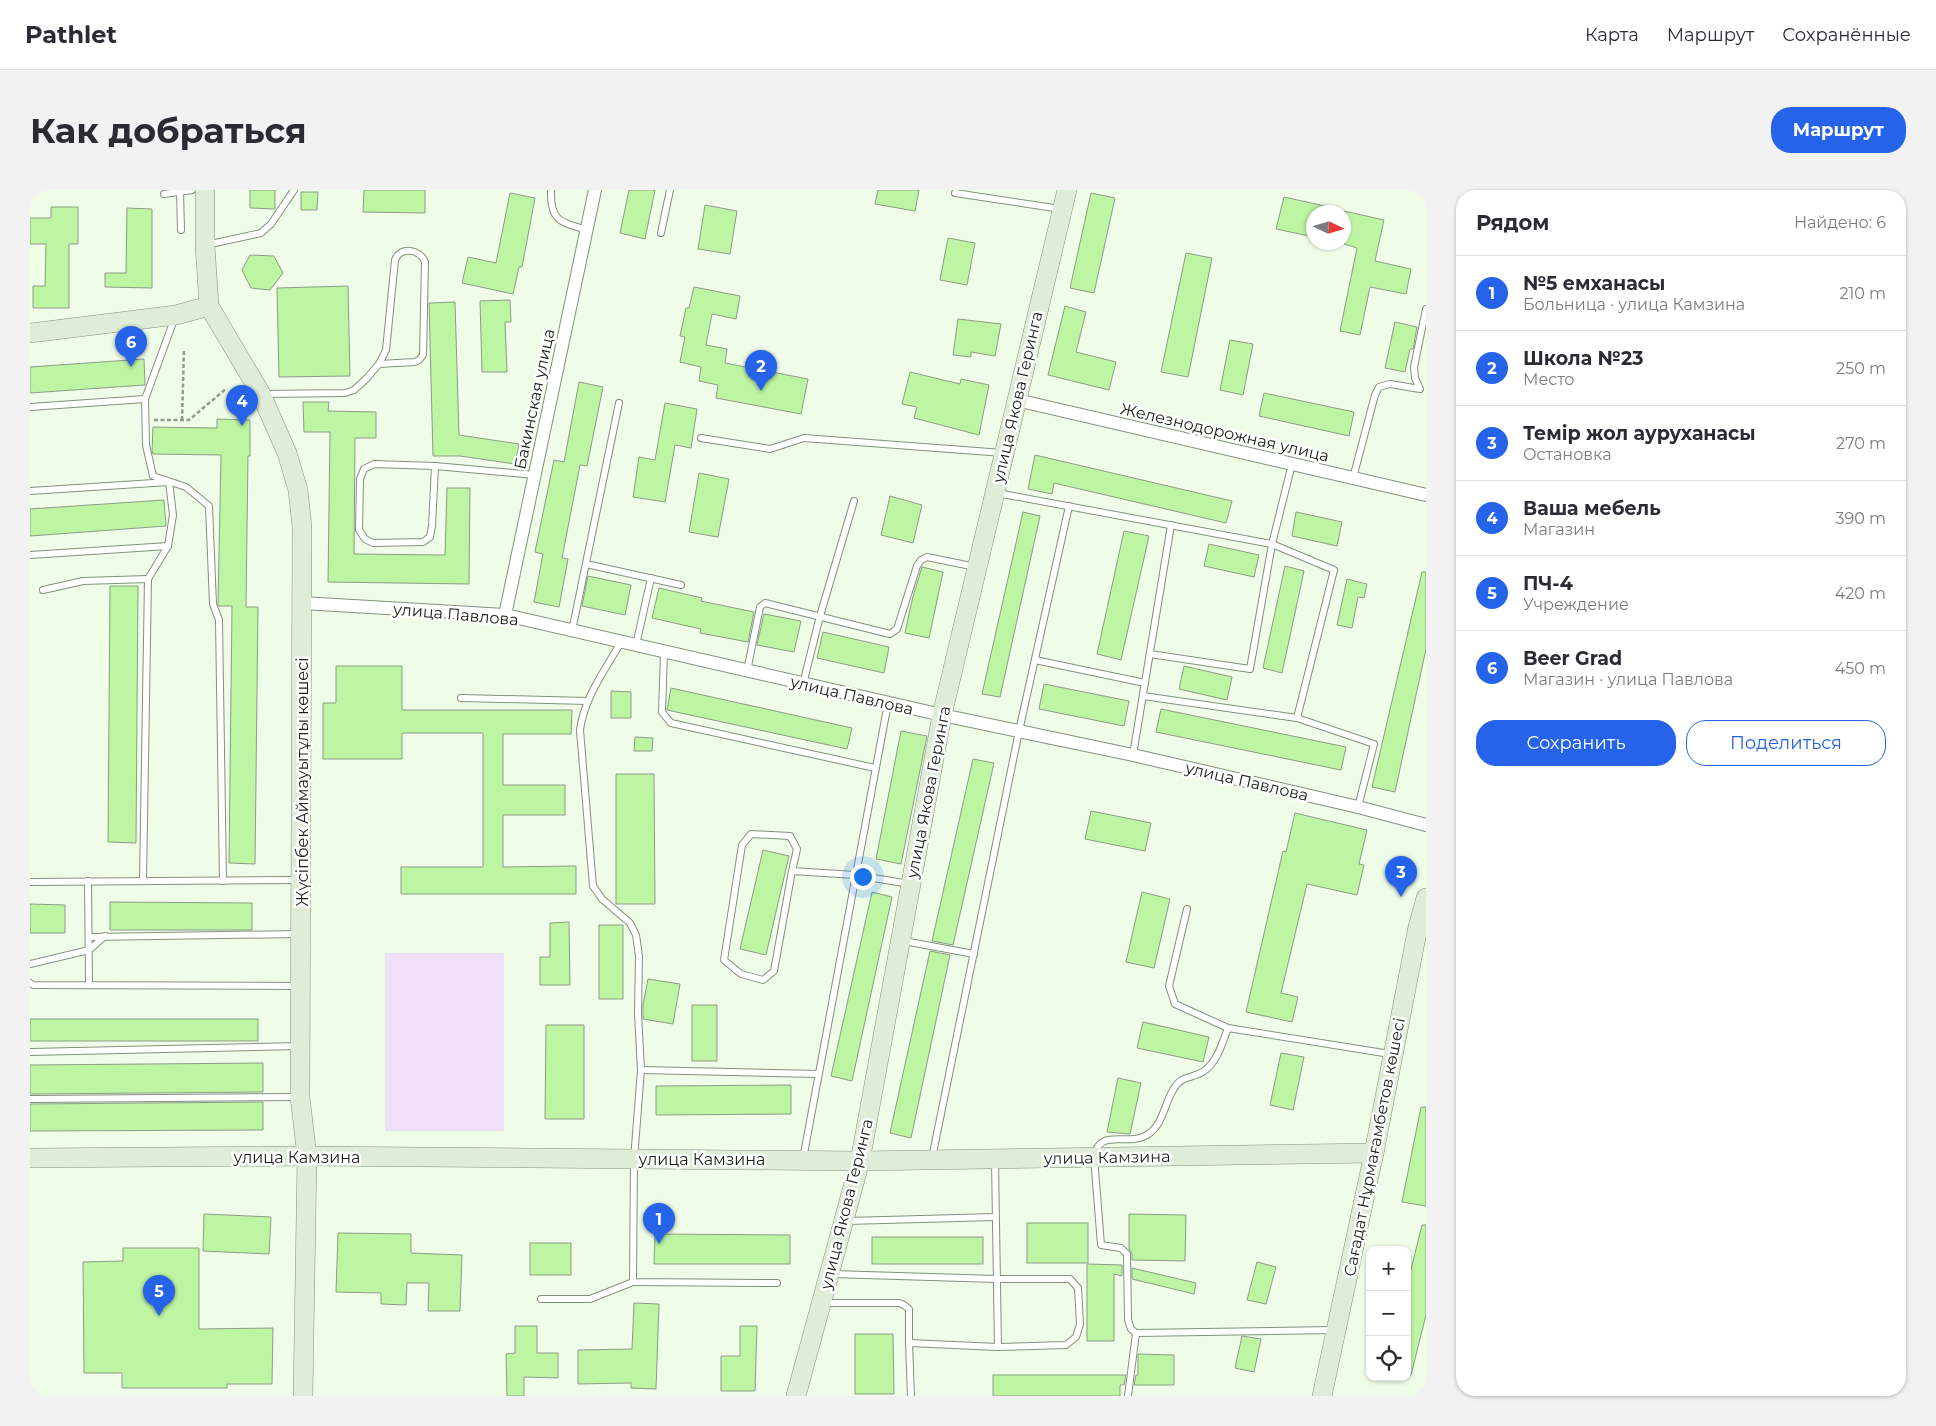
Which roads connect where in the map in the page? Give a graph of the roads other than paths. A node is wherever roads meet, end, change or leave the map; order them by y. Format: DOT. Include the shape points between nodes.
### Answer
graph roads {
  1 [pos="192,190"];
  2 [pos="205,190"];
  3 [pos="294,190"];
  4 [pos="550,190"];
  5 [pos="595,190"];
  6 [pos="670,190"];
  7 [pos="1067,190"];
  8 [pos="180,191"];
  9 [pos="955,193"];
  10 [pos="164,194"];
  11 [pos="1062,209"];
  12 [pos="181,230"];
  13 [pos="587,230"];
  14 [pos="661,233"];
  15 [pos="205,245"];
  16 [pos="210,306"];
  17 [pos="1426,309"];
  18 [pos="176,315"];
  19 [pos="30,333"];
  20 [pos="379,364"];
  21 [pos="1423,390"];
  22 [pos="261,394"];
  23 [pos="145,399"];
  24 [pos="1016,400"];
  25 [pos="619,403"];
  26 [pos="30,407"];
  27 [pos="702,438"];
  28 [pos="1004,453"];
  29 [pos="1292,464"];
  30 [pos="436,466"];
  31 [pos="534,475"];
  32 [pos="1354,478"];
  33 [pos="169,482"];
  34 [pos="30,491"];
  35 [pos="995,493"];
  36 [pos="1426,495"];
  37 [pos="854,501"];
  38 [pos="1069,506"];
  39 [pos="1171,525"];
  40 [pos="1272,544"];
  41 [pos="168,546"];
  42 [pos="30,555"];
  43 [pos="586,564"];
  44 [pos="977,567"];
  45 [pos="651,578"];
  46 [pos="148,579"];
  47 [pos="681,585"];
  48 [pos="43,590"];
  49 [pos="302,603"];
  50 [pos="505,615"];
  51 [pos="820,616"];
  52 [pos="572,631"];
  53 [pos="621,642"];
  54 [pos="636,645"];
  55 [pos="664,652"];
  56 [pos="1150,654"];
  57 [pos="1035,660"];
  58 [pos="747,671"];
  59 [pos="1145,683"];
  60 [pos="803,684"];
  61 [pos="1143,696"];
  62 [pos="461,698"];
  63 [pos="588,701"];
  64 [pos="888,703"];
  65 [pos="942,715"];
  66 [pos="1297,718"];
  67 [pos="1019,731"];
  68 [pos="1134,755"];
  69 [pos="876,768"];
  70 [pos="1358,806"];
  71 [pos="1426,825"];
  72 [pos="792,871"];
  73 [pos="856,876"];
  74 [pos="302,880"];
  75 [pos="88,881"];
  76 [pos="143,881"];
  77 [pos="223,881"];
  78 [pos="30,882"];
  79 [pos="911,884"];
  80 [pos="1426,898"];
  81 [pos="1187,909"];
  82 [pos="301,934"];
  83 [pos="89,936"];
  84 [pos="105,936"];
  85 [pos="900,941"];
  86 [pos="89,950"];
  87 [pos="974,954"];
  88 [pos="30,964"];
  89 [pos="30,983"];
  90 [pos="89,985"];
  91 [pos="301,986"];
  92 [pos="1228,1028"];
  93 [pos="301,1046"];
  94 [pos="30,1052"];
  95 [pos="1393,1055"];
  96 [pos="641,1070"];
  97 [pos="818,1074"];
  98 [pos="300,1097"];
  99 [pos="30,1098"];
  100 [pos="1374,1154"];
  101 [pos="307,1156"];
  102 [pos="1094,1157"];
  103 [pos="30,1158"];
  104 [pos="634,1159"];
  105 [pos="995,1159"];
  106 [pos="802,1160"];
  107 [pos="860,1160"];
  108 [pos="932,1160"];
  109 [pos="995,1217"];
  110 [pos="844,1221"];
  111 [pos="829,1274"];
  112 [pos="996,1279"];
  113 [pos="633,1282"];
  114 [pos="777,1283"];
  115 [pos="541,1299"];
  116 [pos="822,1303"];
  117 [pos="1337,1330"];
  118 [pos="1136,1333"];
  119 [pos="909,1343"];
  120 [pos="998,1347"];
  121 [pos="303,1396"];
  122 [pos="796,1396"];
  123 [pos="911,1396"];
  124 [pos="1128,1396"];
  125 [pos="1322,1396"];
  1 -- 8 [label="lane"];
  2 -- 15 [label="street, Жүсіпбек Аймауытұлы көшесі"];
  3 -- 15 [label="lane" via="261,233"];
  4 -- 13 [label="lane" via="550,205 560,222"];
  5 -- 13 [label="street, Бакинская улица"];
  6 -- 14 [label="lane"];
  7 -- 11 [label="street, улица Якова Геринга"];
  8 -- 10 [label="lane"];
  8 -- 12 [label="lane"];
  9 -- 11 [label="lane"];
  11 -- 24 [label="street, улица Якова Геринга"];
  13 -- 31 [label="street, Бакинская улица"];
  15 -- 16 [label="street, Жүсіпбек Аймауытұлы көшесі"];
  16 -- 18 [label="street"];
  16 -- 22 [label="street, Жүсіпбек Аймауытұлы көшесі"];
  17 -- 21 [label="lane" via="1414,367 1415,378"];
  18 -- 19 [label="street"];
  18 -- 23 [label="lane"];
  20 -- 20 [label="lane" via="386,350 397,254 402,251 418,252 425,262 422,355 414,362"];
  20 -- 22 [label="lane" via="354,390 345,393"];
  21 -- 32 [label="lane" via="1390,384 1379,387"];
  22 -- 49 [label="street, Жүсіпбек Аймауытұлы көшесі" via="287,454 298,490 302,527"];
  23 -- 26 [label="lane"];
  23 -- 33 [label="lane" via="146,445 153,476"];
  24 -- 28 [label="street, улица Якова Геринга"];
  24 -- 29 [label="street, Железнодорожная улица"];
  25 -- 43 [label="lane"];
  27 -- 28 [label="lane" via="770,449 804,438"];
  28 -- 35 [label="street, улица Якова Геринга"];
  29 -- 32 [label="street, Железнодорожная улица"];
  29 -- 40 [label="lane"];
  30 -- 30 [label="lane" via="374,464 364,469 360,479 359,530 364,540 373,543 423,542 430,537"];
  30 -- 31 [label="lane"];
  31 -- 50 [label="street, Бакинская улица"];
  32 -- 36 [label="street, Железнодорожная улица"];
  33 -- 34 [label="lane"];
  33 -- 41 [label="lane" via="173,515"];
  33 -- 77 [label="lane" via="186,487 209,506 214,604 219,620"];
  35 -- 38 [label="lane"];
  35 -- 44 [label="street, улица Якова Геринга"];
  37 -- 51 [label="lane"];
  38 -- 39 [label="lane"];
  38 -- 57 [label="lane"];
  39 -- 40 [label="lane"];
  39 -- 56 [label="lane"];
  40 -- 56 [label="lane" via="1250,669"];
  40 -- 66 [label="lane" via="1334,570"];
  41 -- 42 [label="lane"];
  41 -- 46 [label="lane"];
  43 -- 45 [label="lane"];
  43 -- 52 [label="lane"];
  44 -- 51 [label="lane" via="927,557 921,560 897,629 890,634"];
  44 -- 65 [label="street, улица Якова Геринга"];
  45 -- 47 [label="lane"];
  45 -- 54 [label="lane"];
  46 -- 48 [label="lane" via="84,581"];
  46 -- 76 [label="lane"];
  49 -- 50 [label="street, улица Павлова"];
  49 -- 74 [label="street, Жүсіпбек Аймауытұлы көшесі"];
  50 -- 52 [label="street, улица Павлова"];
  51 -- 58 [label="lane" via="765,603 760,607"];
  51 -- 60 [label="lane"];
  52 -- 53 [label="street, улица Павлова"];
  53 -- 54 [label="street, улица Павлова"];
  53 -- 63 [label="lane"];
  54 -- 55 [label="street, улица Павлова"];
  55 -- 58 [label="street, улица Павлова"];
  55 -- 69 [label="lane" via="662,712 671,723"];
  56 -- 59 [label="lane"];
  57 -- 59 [label="lane"];
  57 -- 67 [label="lane"];
  58 -- 60 [label="street, улица Павлова"];
  59 -- 61 [label="lane"];
  60 -- 64 [label="street, улица Павлова"];
  61 -- 66 [label="lane"];
  61 -- 68 [label="lane"];
  62 -- 63 [label="lane"];
  63 -- 96 [label="lane" via="580,730 593,886 602,899 630,922 636,935"];
  64 -- 65 [label="street, улица Павлова"];
  64 -- 69 [label="lane"];
  65 -- 67 [label="street, улица Павлова"];
  65 -- 79 [label="street, улица Якова Геринга"];
  66 -- 70 [label="lane" via="1374,744"];
  67 -- 68 [label="street, улица Павлова"];
  67 -- 87 [label="lane"];
  68 -- 70 [label="street, улица Павлова"];
  69 -- 73 [label="lane"];
  70 -- 71 [label="street, улица Павлова"];
  72 -- 72 [label="lane" via="797,849 790,836 751,834 742,845 724,960 741,974 763,980 774,970"];
  72 -- 73 [label="lane"];
  73 -- 79 [label="lane"];
  73 -- 97 [label="lane"];
  74 -- 77 [label="lane"];
  74 -- 82 [label="street, Жүсіпбек Аймауытұлы көшесі"];
  75 -- 76 [label="lane"];
  75 -- 78 [label="lane"];
  75 -- 83 [label="lane"];
  76 -- 77 [label="lane"];
  79 -- 85 [label="street, улица Якова Геринга"];
  80 -- 95 [label="street, Сағадат Нұрмағамбетов көшесі"];
  81 -- 92 [label="lane" via="1170,986 1175,1004"];
  82 -- 84 [label="lane"];
  82 -- 91 [label="street, Жүсіпбек Аймауытұлы көшесі"];
  83 -- 84 [label="lane"];
  83 -- 86 [label="lane"];
  84 -- 86 [label="lane"];
  85 -- 87 [label="lane"];
  85 -- 107 [label="street, улица Якова Геринга"];
  86 -- 88 [label="lane"];
  86 -- 90 [label="lane"];
  87 -- 108 [label="lane"];
  89 -- 90 [label="lane"];
  90 -- 91 [label="lane"];
  91 -- 93 [label="street, Жүсіпбек Аймауытұлы көшесі"];
  92 -- 95 [label="lane"];
  92 -- 102 [label="lane" via="1215,1060 1204,1072 1188,1076 1174,1088 1158,1126 1142,1138 1101,1142 1095,1147"];
  93 -- 94 [label="lane"];
  93 -- 98 [label="street, Жүсіпбек Аймауытұлы көшесі"];
  95 -- 100 [label="street, Сағадат Нұрмағамбетов көшесі"];
  96 -- 97 [label="lane"];
  96 -- 104 [label="lane"];
  97 -- 106 [label="lane"];
  98 -- 99 [label="lane"];
  98 -- 101 [label="street, Жүсіпбек Аймауытұлы көшесі"];
  100 -- 102 [label="street, улица Камзина"];
  100 -- 117 [label="street, Сағадат Нұрмағамбетов көшесі"];
  101 -- 103 [label="street, улица Камзина"];
  101 -- 104 [label="street, улица Камзина"];
  101 -- 121 [label="street, Жүсіпбек Аймауытұлы көшесі"];
  102 -- 105 [label="street, улица Камзина"];
  102 -- 118 [label="lane" via="1101,1245 1120,1248 1127,1254 1128,1320"];
  104 -- 106 [label="street, улица Камзина"];
  104 -- 113 [label="lane"];
  105 -- 108 [label="street, улица Камзина"];
  105 -- 109 [label="lane"];
  106 -- 107 [label="street, улица Камзина"];
  107 -- 108 [label="street, улица Камзина"];
  107 -- 110 [label="street, улица Якова Геринга"];
  109 -- 110 [label="lane"];
  109 -- 112 [label="lane"];
  110 -- 111 [label="street, улица Якова Геринга"];
  111 -- 112 [label="lane"];
  111 -- 116 [label="street, улица Якова Геринга"];
  112 -- 120 [label="lane"];
  112 -- 120 [label="lane" via="1070,1278 1078,1288 1080,1324 1076,1337 1066,1345"];
  113 -- 114 [label="lane"];
  113 -- 115 [label="lane" via="590,1299"];
  116 -- 119 [label="lane" via="904,1305 908,1309"];
  116 -- 122 [label="street, улица Якова Геринга"];
  117 -- 118 [label="lane"];
  117 -- 125 [label="street, Сағадат Нұрмағамбетов көшесі"];
  118 -- 124 [label="lane"];
  119 -- 120 [label="lane"];
  119 -- 123 [label="lane"];
}
